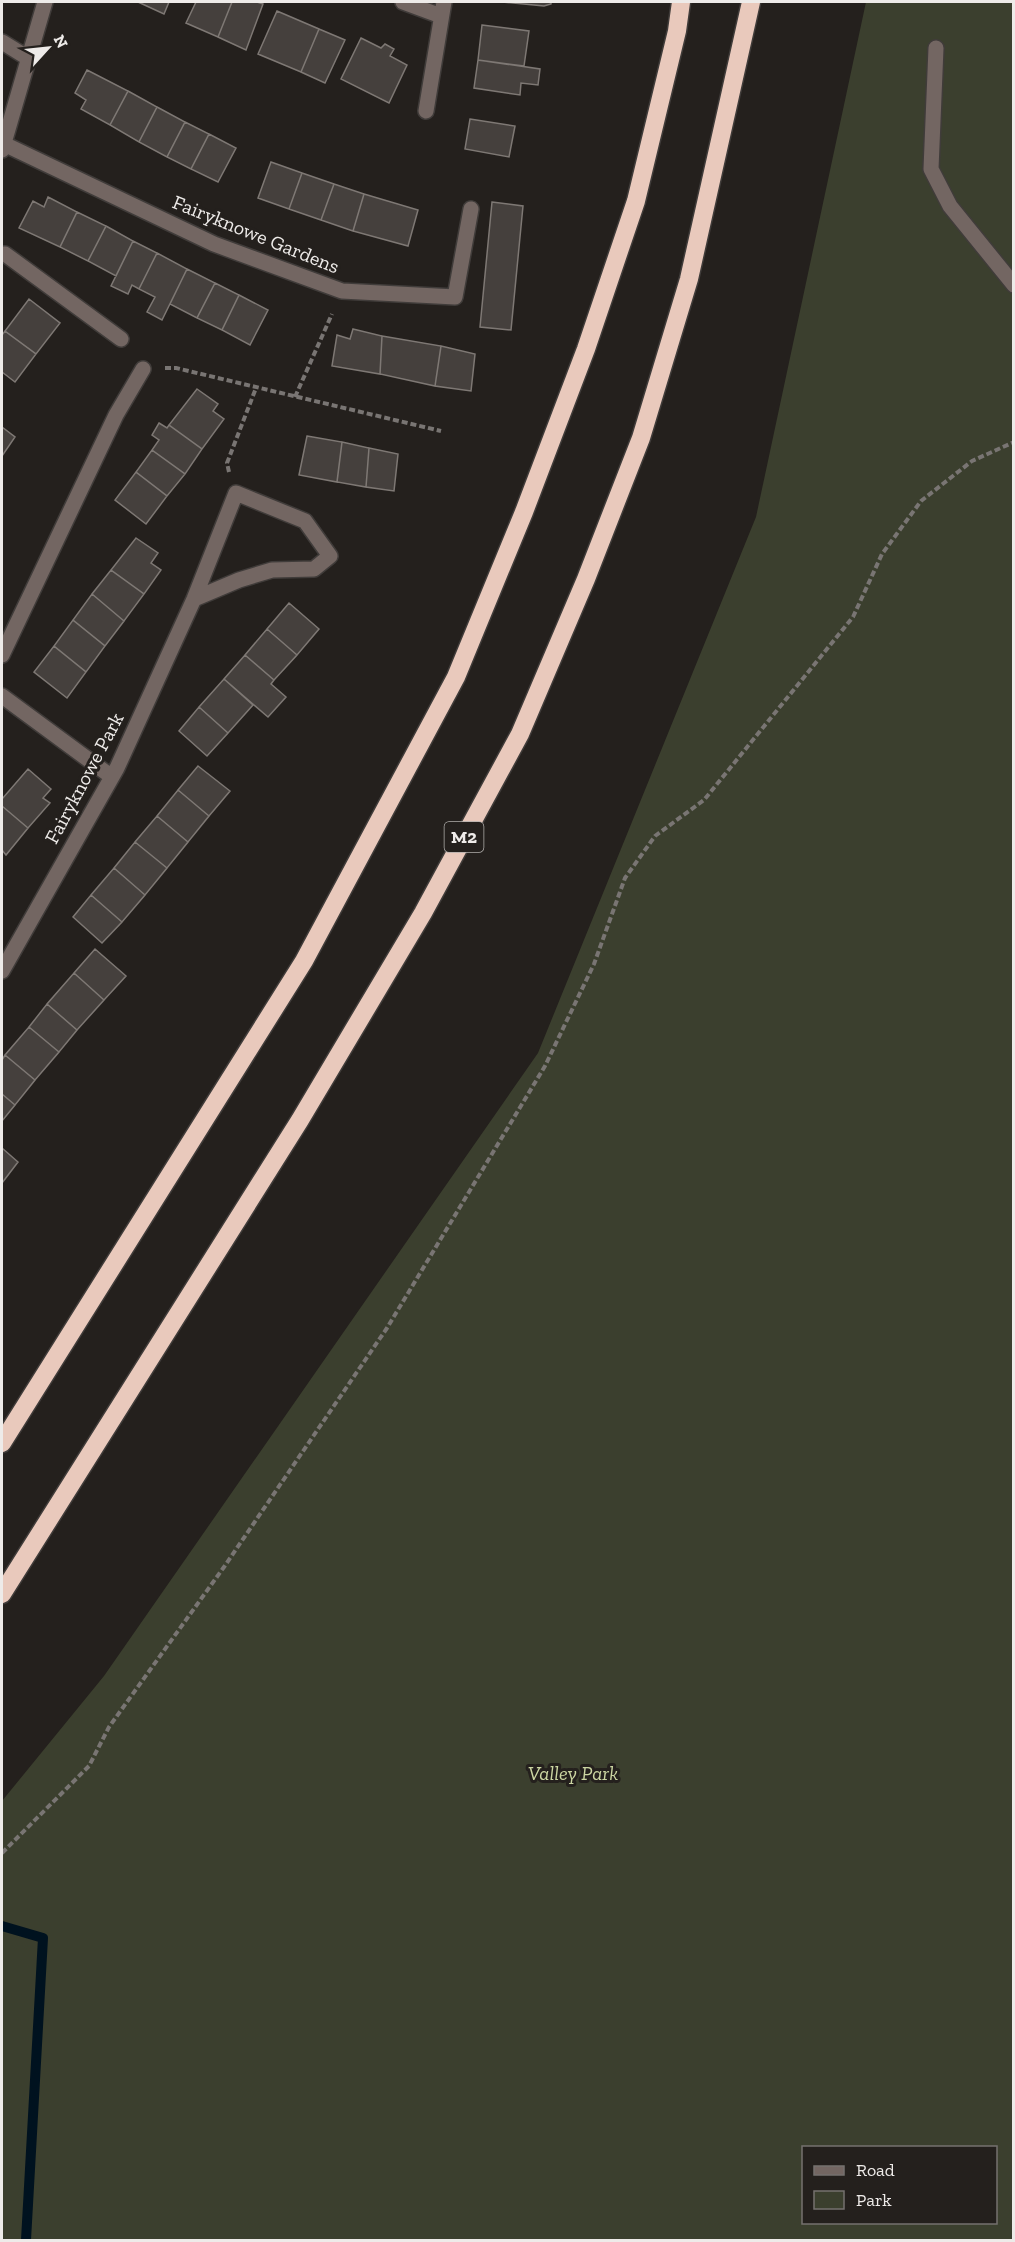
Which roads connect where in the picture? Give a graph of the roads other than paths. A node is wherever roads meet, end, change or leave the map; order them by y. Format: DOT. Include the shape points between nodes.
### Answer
graph roads {
  1 [pos="45,2"];
  2 [pos="403,2"];
  3 [pos="681,2"];
  4 [pos="751,2"];
  5 [pos="442,9"];
  6 [pos="2,42"];
  7 [pos="936,48"];
  8 [pos="28,58"];
  9 [pos="426,111"];
  10 [pos="3,147"];
  11 [pos="471,209"];
  12 [pos="4,254"];
  13 [pos="1014,285"];
  14 [pos="121,339"];
  15 [pos="143,369"];
  16 [pos="194,599"];
  17 [pos="2,655"];
  18 [pos="2,696"];
  19 [pos="112,777"];
  20 [pos="2,971"];
  21 [pos="2,1443"];
  22 [pos="2,1594"];
  1 -- 8 [label="street"];
  2 -- 5 [label="street"];
  3 -- 21 [label="highway" via="636,201 529,501 456,677 304,961"];
  4 -- 22 [label="highway, M2" via="689,279 641,438 520,734 423,913 300,1120"];
  5 -- 9 [label="street"];
  6 -- 8 [label="street"];
  7 -- 13 [label="street" via="931,169 950,206"];
  8 -- 10 [label="street"];
  10 -- 11 [label="street, Fairyknowe Gardens" via="213,244 342,291 455,297"];
  12 -- 14 [label="street"];
  15 -- 17 [label="street" via="116,415"];
  16 -- 16 [label="street, Fairyknowe Park" via="236,493 305,521 330,556 314,568 272,570"];
  16 -- 19 [label="street, Fairyknowe Park"];
  18 -- 19 [label="street"];
  19 -- 20 [label="street, Fairyknowe Park"];
}
